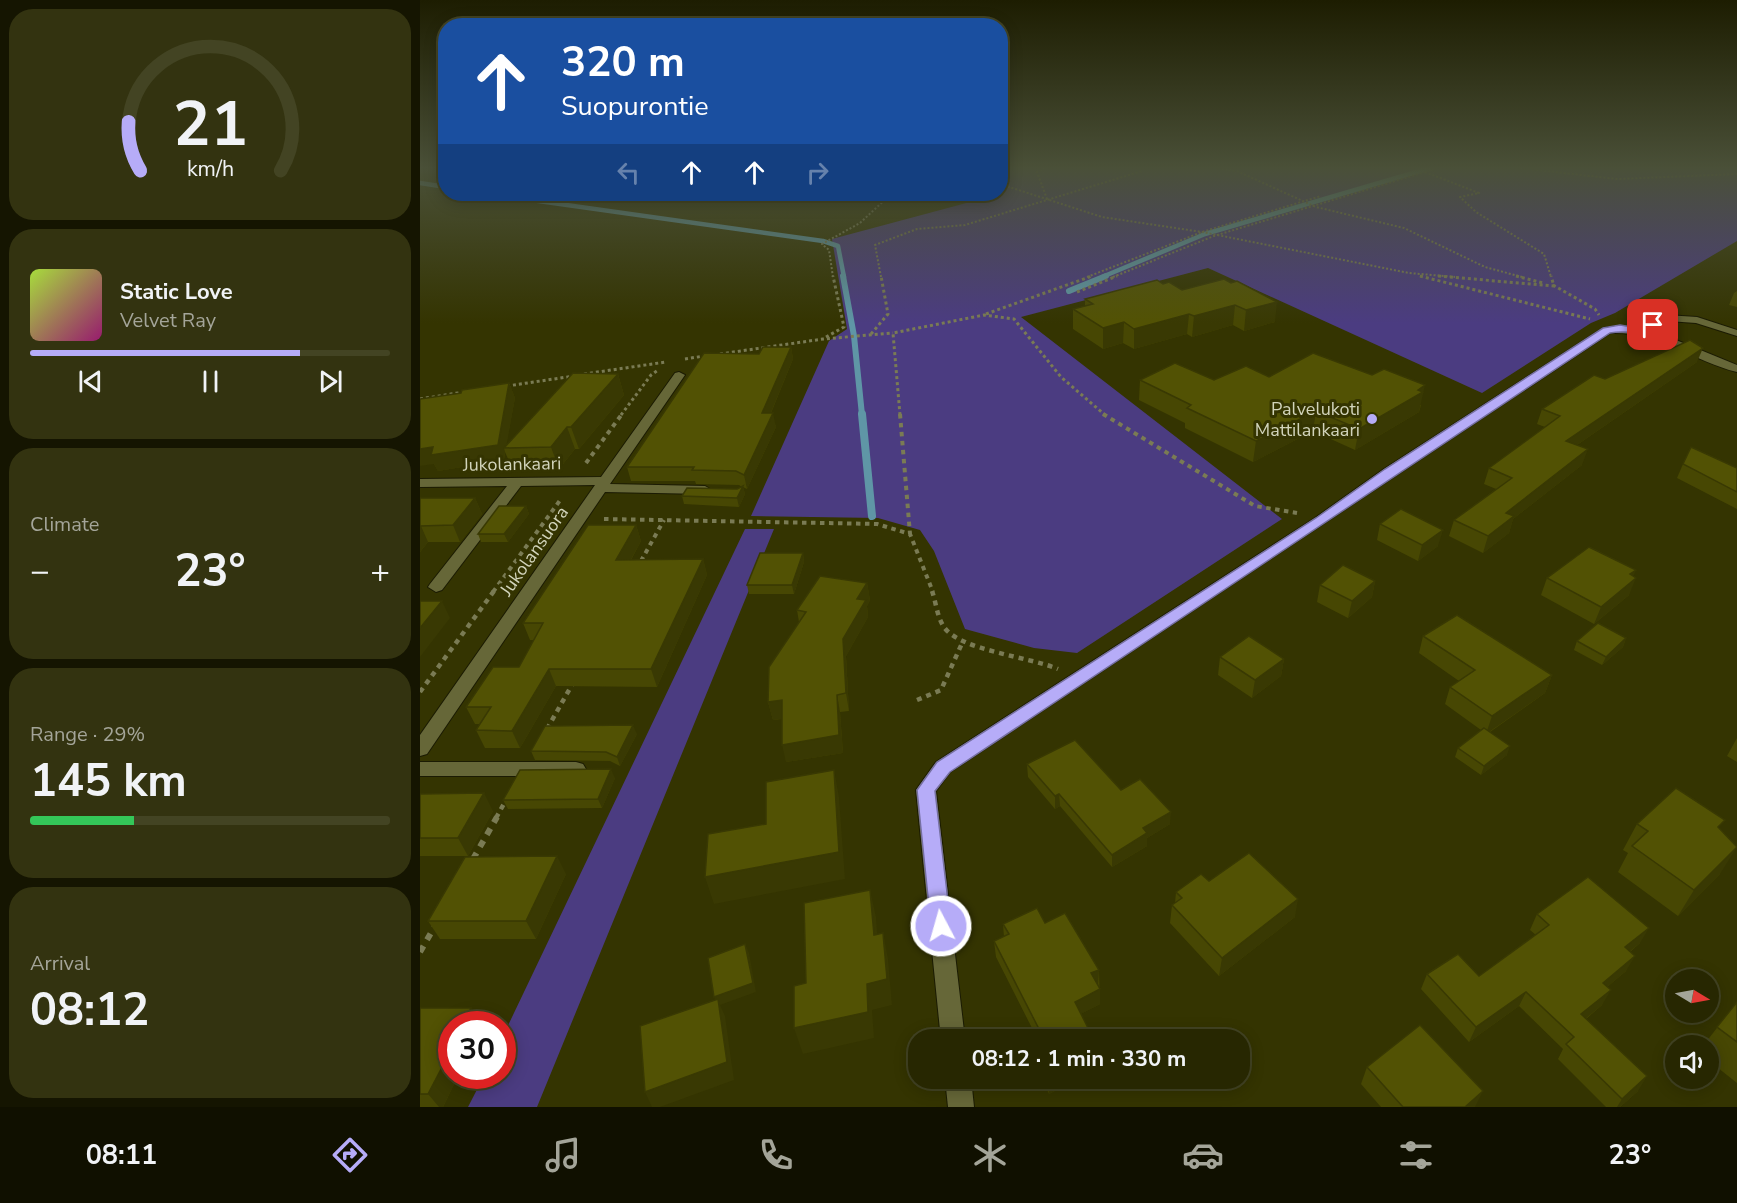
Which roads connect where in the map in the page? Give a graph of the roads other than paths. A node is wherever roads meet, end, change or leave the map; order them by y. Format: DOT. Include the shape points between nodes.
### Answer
graph roads {
  1 [pos="1641,331"];
  2 [pos="1737,333"];
  3 [pos="676,368"];
  4 [pos="1737,369"];
  5 [pos="517,482"];
  6 [pos="420,483"];
  7 [pos="602,485"];
  8 [pos="716,490"];
  9 [pos="436,587"];
  10 [pos="420,749"];
  11 [pos="420,769"];
  12 [pos="599,770"];
  13 [pos="952,1029"];
  14 [pos="959,1089"];
  15 [pos="961,1107"];
  1 -- 2 [label="street" via="1666,318 1697,320"];
  1 -- 4 [label="street"];
  1 -- 13 [label="street" via="1607,330 943,767 926,790"];
  3 -- 7 [label="street, Jukolansuora"];
  5 -- 6 [label="street, Jukolankaari"];
  5 -- 7 [label="street, Jukolankaari"];
  5 -- 9 [label="street"];
  7 -- 8 [label="street, Jukolankaari"];
  7 -- 10 [label="street, Jukolansuora"];
  11 -- 12 [label="street"];
  14 -- 15 [label="street"];
}
